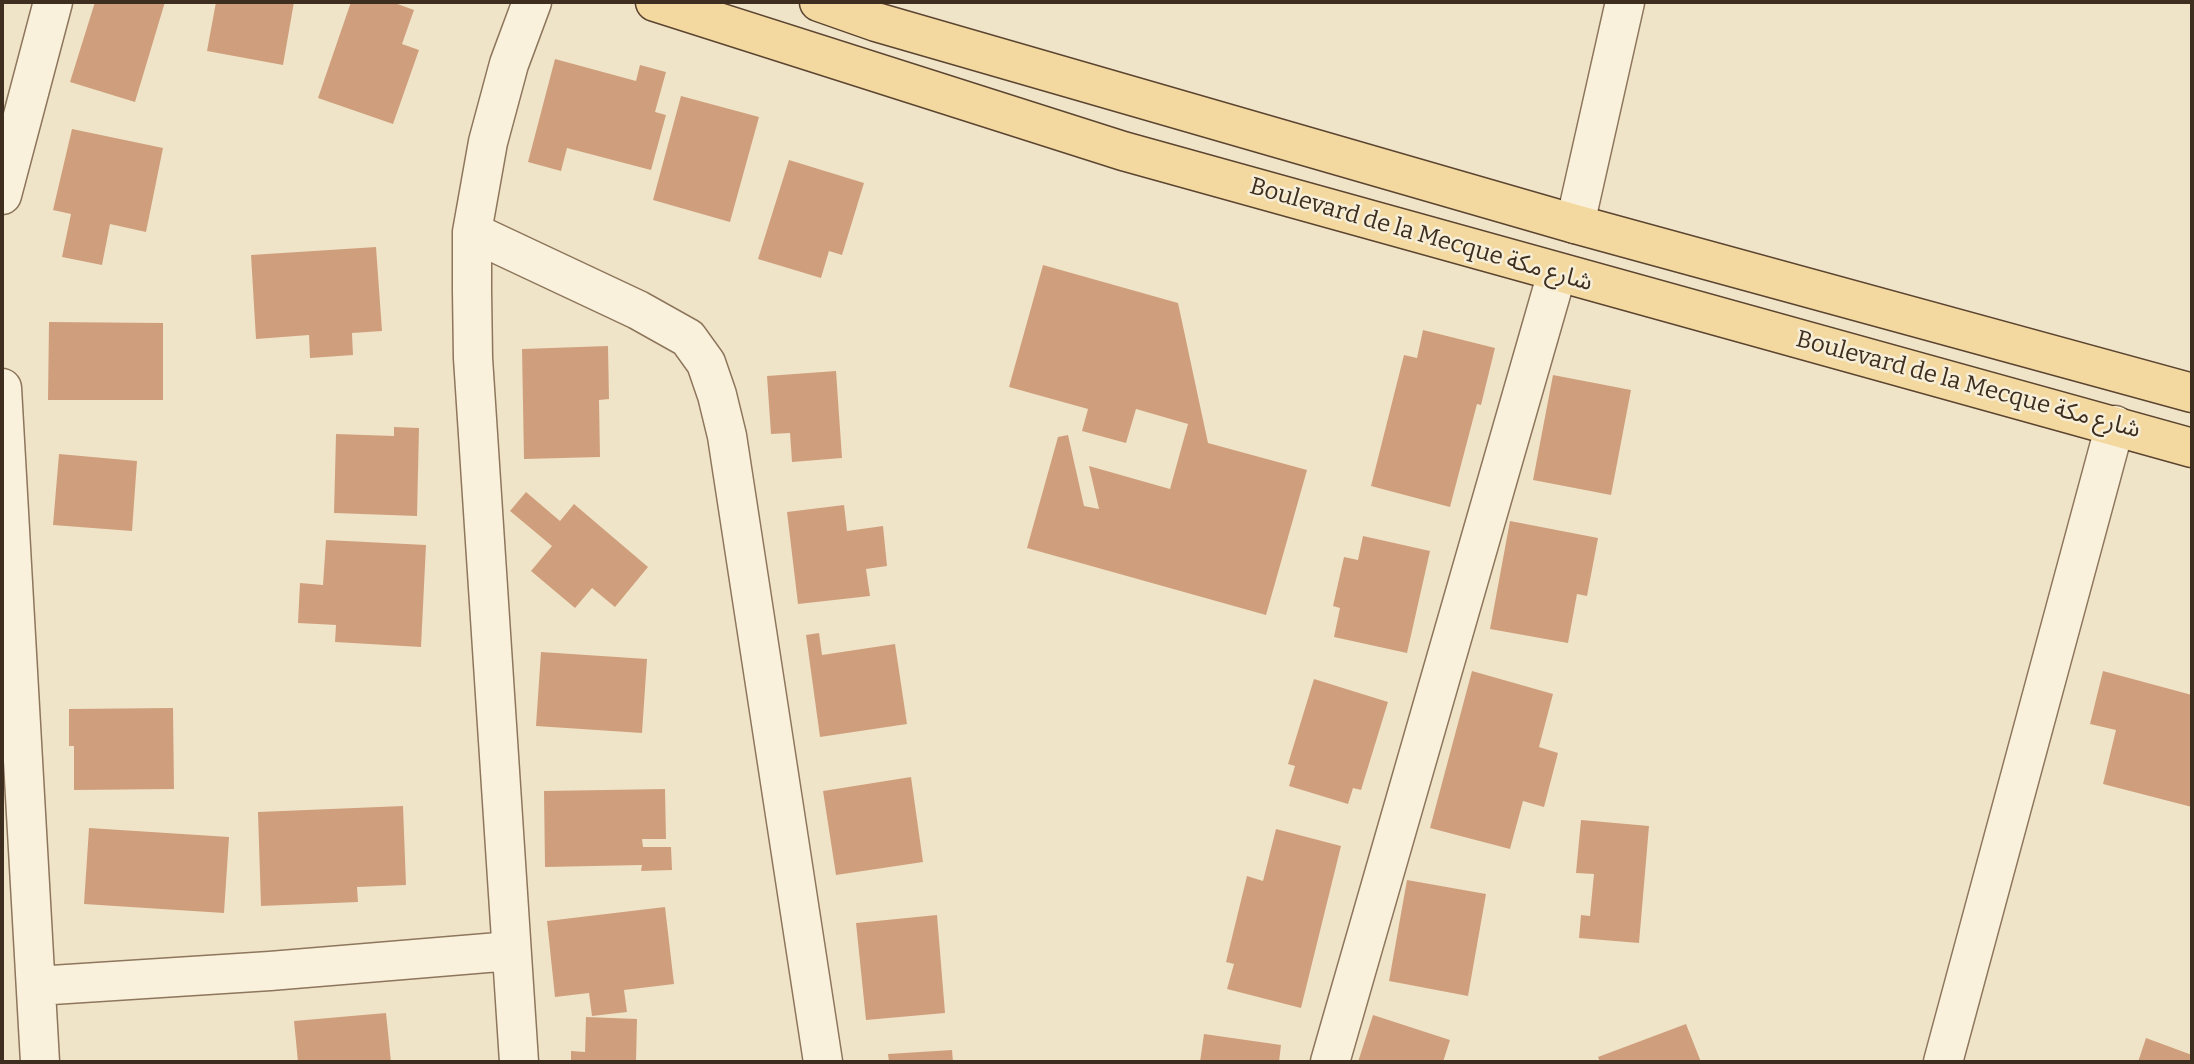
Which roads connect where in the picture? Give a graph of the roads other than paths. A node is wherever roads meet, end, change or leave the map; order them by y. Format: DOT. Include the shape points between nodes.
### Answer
graph roads {
  1 [pos="54,2"];
  2 [pos="532,2"];
  3 [pos="655,2"];
  4 [pos="819,2"];
  5 [pos="1625,2"];
  6 [pos="879,12"];
  7 [pos="2,195"];
  8 [pos="1575,224"];
  9 [pos="472,232"];
  10 [pos="1557,273"];
  11 [pos="2,388"];
  12 [pos="2192,393"];
  13 [pos="2115,425"];
  14 [pos="2192,448"];
  15 [pos="511,951"];
  16 [pos="36,986"];
  17 [pos="40,1062"];
  18 [pos="519,1062"];
  19 [pos="823,1062"];
  20 [pos="1330,1062"];
  21 [pos="1943,1062"];
  1 -- 7 [label="street"];
  2 -- 9 [label="street" via="488,142"];
  3 -- 10 [label="main road, Boulevard de la Mecque شارع مكة" via="1123,151"];
  4 -- 6 [label="main road, Boulevard de la Mecque شارع مكة"];
  5 -- 8 [label="street"];
  6 -- 8 [label="main road, Boulevard de la Mecque شارع مكة"];
  8 -- 12 [label="main road, Boulevard de la Mecque شارع مكة"];
  9 -- 15 [label="street" via="472,358"];
  9 -- 19 [label="street" via="638,310 688,338 706,363 725,425 736,490"];
  10 -- 13 [label="main road, Boulevard de la Mecque شارع مكة"];
  10 -- 20 [label="street"];
  11 -- 16 [label="street"];
  13 -- 14 [label="main road, Boulevard de la Mecque شارع مكة"];
  13 -- 21 [label="street"];
  15 -- 16 [label="street"];
  15 -- 18 [label="street"];
  16 -- 17 [label="street"];
}
